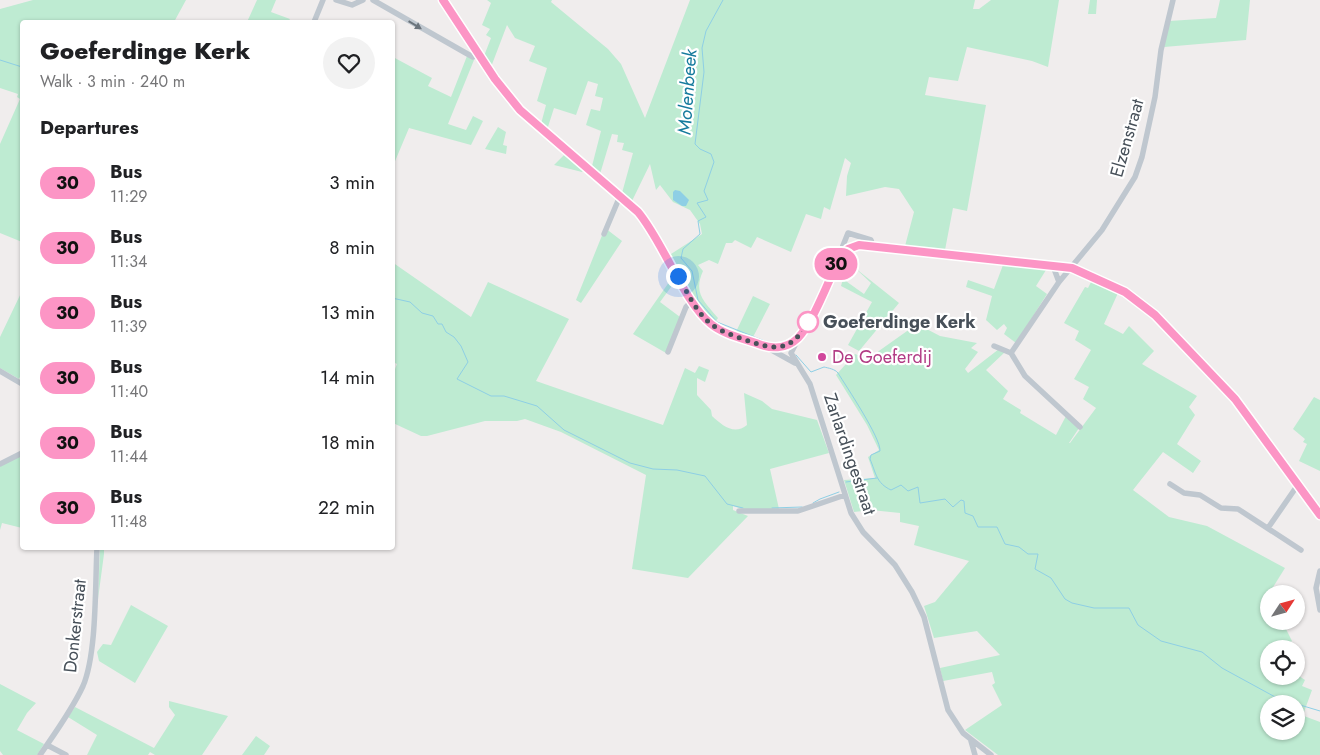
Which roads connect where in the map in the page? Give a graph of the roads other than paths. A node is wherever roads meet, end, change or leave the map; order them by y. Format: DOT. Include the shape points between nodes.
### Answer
graph roads {
  1 [pos="322,0"];
  2 [pos="336,0"];
  3 [pos="363,0"];
  4 [pos="373,0"];
  5 [pos="443,0"];
  6 [pos="1173,0"];
  7 [pos="315,20"];
  8 [pos="478,54"];
  9 [pos="620,196"];
  10 [pos="604,234"];
  11 [pos="873,246"];
  12 [pos="844,252"];
  13 [pos="1053,266"];
  14 [pos="1072,268"];
  15 [pos="1059,282"];
  16 [pos="692,301"];
  17 [pos="796,340"];
  18 [pos="994,346"];
  19 [pos="784,347"];
  20 [pos="768,348"];
  21 [pos="668,352"];
  22 [pos="1011,353"];
  23 [pos="787,354"];
  24 [pos="0,371"];
  25 [pos="20,383"];
  26 [pos="1080,427"];
  27 [pos="20,453"];
  28 [pos="0,464"];
  29 [pos="1170,484"];
  30 [pos="1297,486"];
  31 [pos="845,495"];
  32 [pos="739,511"];
  33 [pos="1320,515"];
  34 [pos="1268,528"];
  35 [pos="97,550"];
  36 [pos="1301,550"];
  37 [pos="1320,571"];
  38 [pos="1320,610"];
  39 [pos="971,741"];
  40 [pos="47,745"];
  41 [pos="40,755"];
  42 [pos="66,755"];
  43 [pos="975,755"];
  44 [pos="991,755"];
  1 -- 7 [label="street"];
  2 -- 3 [label="street" via="352,5"];
  4 -- 8 [label="street, one-way" via="473,57"];
  5 -- 8 [label="street, Zarlardingestraat"];
  6 -- 14 [label="street, Elzenstraat" via="1161,50 1155,97 1135,177 1102,230"];
  8 -- 9 [label="street, Zarlardingestraat" via="520,110"];
  9 -- 10 [label="street"];
  9 -- 16 [label="street, Zarlardingestraat" via="650,226"];
  11 -- 12 [label="street" via="859,245"];
  11 -- 12 [label="street" via="871,240 848,233 842,248"];
  11 -- 13 [label="street"];
  12 -- 17 [label="street"];
  13 -- 14 [label="street"];
  13 -- 15 [label="street"];
  14 -- 15 [label="street, Elzenstraat"];
  14 -- 30 [label="street" via="1125,292 1155,315 1235,399"];
  15 -- 22 [label="street, Elzenstraat"];
  16 -- 20 [label="street, Zarlardingestraat" via="710,324"];
  16 -- 21 [label="street" via="686,307"];
  17 -- 19 [label="street"];
  17 -- 23 [label="street"];
  18 -- 22 [label="street"];
  19 -- 20 [label="street, Zarlardingestraat"];
  19 -- 23 [label="street, Zarlardingestraat"];
  19 -- 23 [label="street" via="781,351"];
  20 -- 23 [label="street, Zarlardingestraat"];
  22 -- 26 [label="street" via="1025,376"];
  23 -- 31 [label="street, Zarlardingestraat" via="810,384"];
  24 -- 25 [label="street"];
  27 -- 28 [label="street"];
  29 -- 34 [label="street" via="1184,493 1200,494 1221,508 1238,509"];
  30 -- 33 [label="street"];
  30 -- 34 [label="street"];
  31 -- 32 [label="street" via="798,511"];
  31 -- 39 [label="street, Zarlardingestraat" via="856,523 894,565 912,592 930,635 938,680 948,710"];
  34 -- 36 [label="street"];
  35 -- 40 [label="street, Donkerstraat" via="87,676"];
  37 -- 38 [label="street" via="1316,584"];
  39 -- 43 [label="street"];
  39 -- 44 [label="street, Zarlardingestraat"];
  40 -- 41 [label="street, Donkerstraat"];
  40 -- 42 [label="street"];
}
